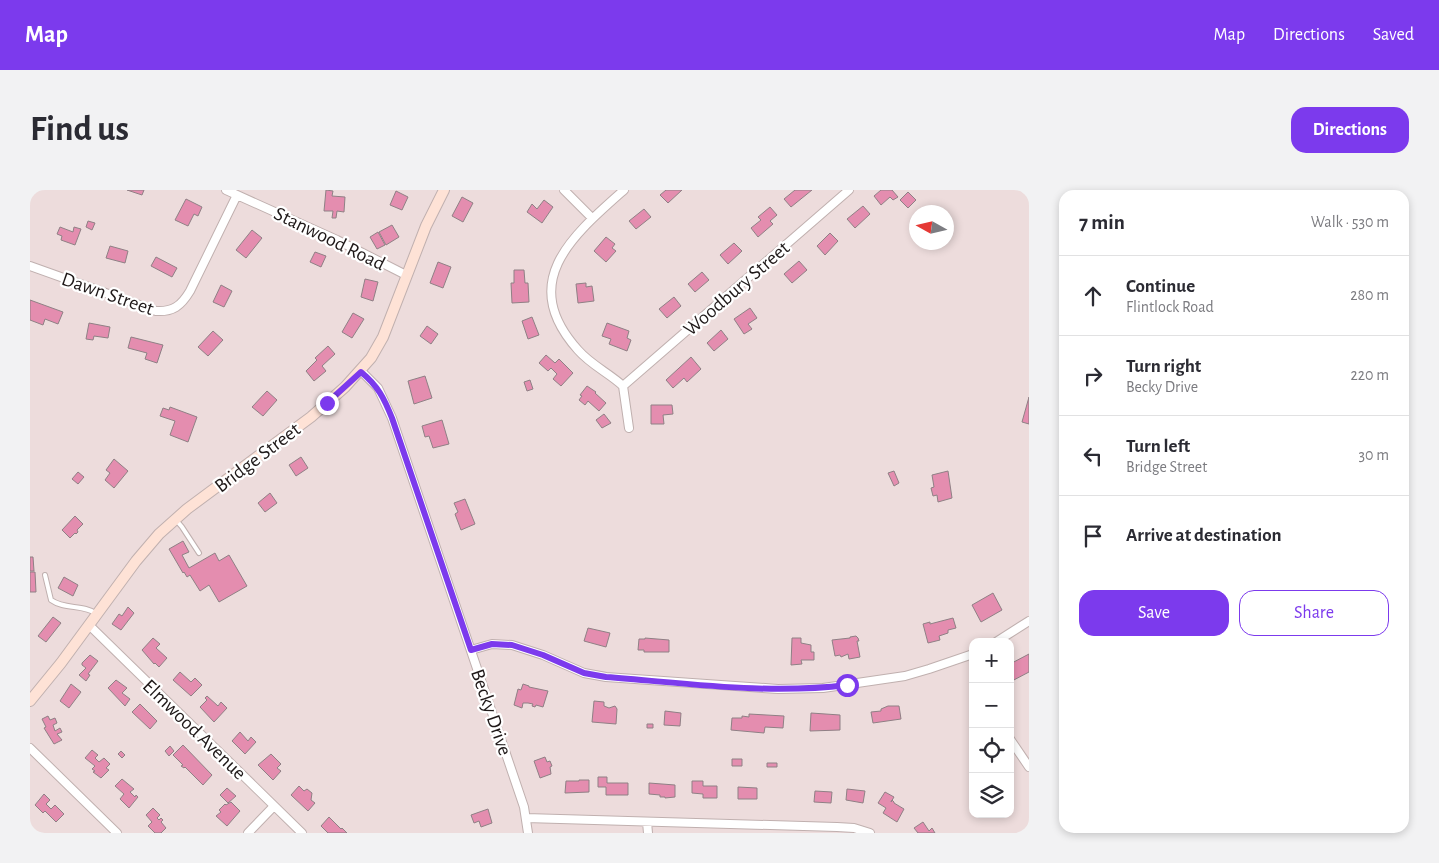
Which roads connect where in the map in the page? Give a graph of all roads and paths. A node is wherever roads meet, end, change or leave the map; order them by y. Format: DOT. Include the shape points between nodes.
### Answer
graph roads {
  1 [pos="226,190"];
  2 [pos="444,190"];
  3 [pos="564,190"];
  4 [pos="624,190"];
  5 [pos="849,190"];
  6 [pos="237,195"];
  7 [pos="592,218"];
  8 [pos="30,266"];
  9 [pos="406,275"];
  10 [pos="361,372"];
  11 [pos="623,386"];
  12 [pos="629,428"];
  13 [pos="175,519"];
  14 [pos="199,553"];
  15 [pos="45,575"];
  16 [pos="97,614"];
  17 [pos="1029,621"];
  18 [pos="89,625"];
  19 [pos="1002,638"];
  20 [pos="471,650"];
  21 [pos="969,655"];
  22 [pos="30,701"];
  23 [pos="1014,745"];
  24 [pos="30,748"];
  25 [pos="1029,766"];
  26 [pos="274,806"];
  27 [pos="526,818"];
  28 [pos="647,822"];
  29 [pos="785,829"];
  30 [pos="117,833"];
  31 [pos="248,833"];
  32 [pos="302,833"];
  33 [pos="528,833"];
  34 [pos="648,833"];
  35 [pos="870,833"];
  1 -- 6 [label="street, Stanwood Road"];
  2 -- 9 [label="street, Bridge Street"];
  3 -- 7 [label="street"];
  4 -- 7 [label="street"];
  5 -- 11 [label="street, Woodbury Street"];
  6 -- 8 [label="street, Dawn Street" via="190,292 177,308 167,312 156,311"];
  6 -- 9 [label="street, Stanwood Road" via="338,240"];
  7 -- 11 [label="street" via="557,262 552,282 553,303 568,338 580,352"];
  9 -- 10 [label="street, Bridge Street" via="383,336"];
  10 -- 13 [label="street, Bridge Street" via="310,417"];
  10 -- 20 [label="street, Becky Drive" via="378,388 392,418"];
  11 -- 12 [label="street"];
  13 -- 14 [label="lane"];
  13 -- 16 [label="street, Bridge Street" via="150,543"];
  15 -- 16 [label="lane" via="51,600 62,606 89,609"];
  16 -- 18 [label="street, Bridge Street"];
  17 -- 19 [label="street"];
  18 -- 22 [label="street, Bridge Street"];
  18 -- 26 [label="street, Elmwood Avenue"];
  20 -- 21 [label="street" via="492,644 512,645 584,673 606,677 800,689 905,676"];
  20 -- 27 [label="street, Becky Drive"];
  23 -- 25 [label="street"];
  24 -- 30 [label="street"];
  26 -- 31 [label="street"];
  26 -- 32 [label="street, Elmwood Avenue"];
  27 -- 28 [label="street"];
  27 -- 33 [label="street, Becky Drive"];
  28 -- 29 [label="street"];
  28 -- 34 [label="street"];
  29 -- 35 [label="street" via="854,828"];
}
